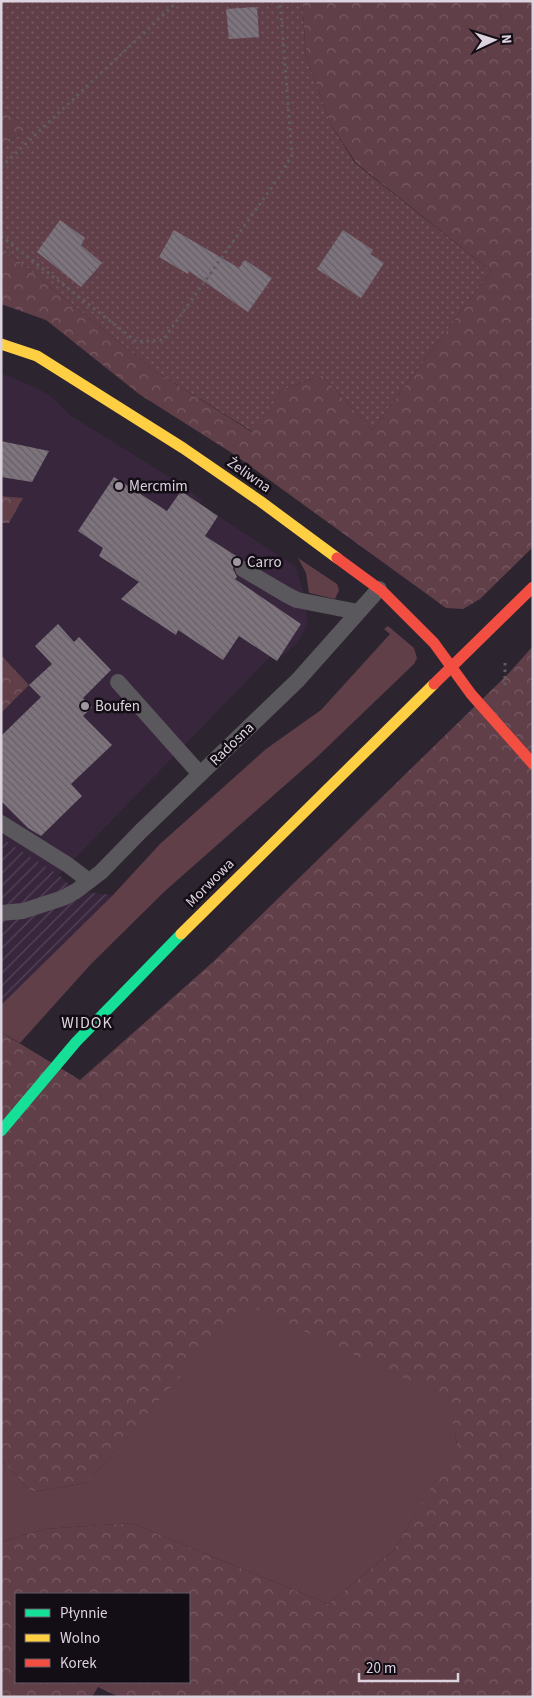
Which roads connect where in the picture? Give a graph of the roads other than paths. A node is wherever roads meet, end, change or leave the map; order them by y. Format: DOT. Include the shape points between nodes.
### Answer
graph roads {
  1 [pos="1,344"];
  2 [pos="242,570"];
  3 [pos="533,587"];
  4 [pos="379,589"];
  5 [pos="358,612"];
  6 [pos="452,667"];
  7 [pos="118,682"];
  8 [pos="533,764"];
  9 [pos="200,774"];
  10 [pos="1,823"];
  11 [pos="83,886"];
  12 [pos="1,913"];
  13 [pos="1,1131"];
  1 -- 4 [label="main road, Żeliwna" via="37,356 183,448"];
  2 -- 5 [label="lane" via="298,600"];
  3 -- 6 [label="main road"];
  4 -- 5 [label="lane, Radosna"];
  4 -- 6 [label="main road, Żeliwna" via="434,643"];
  5 -- 9 [label="lane, Radosna" via="298,680"];
  6 -- 8 [label="main road" via="471,694"];
  6 -- 13 [label="main road, Morwowa" via="112,1003"];
  7 -- 9 [label="lane"];
  9 -- 11 [label="lane, Radosna"];
  10 -- 11 [label="lane" via="68,865"];
  11 -- 12 [label="lane, Radosna" via="63,898 23,911"];
}
